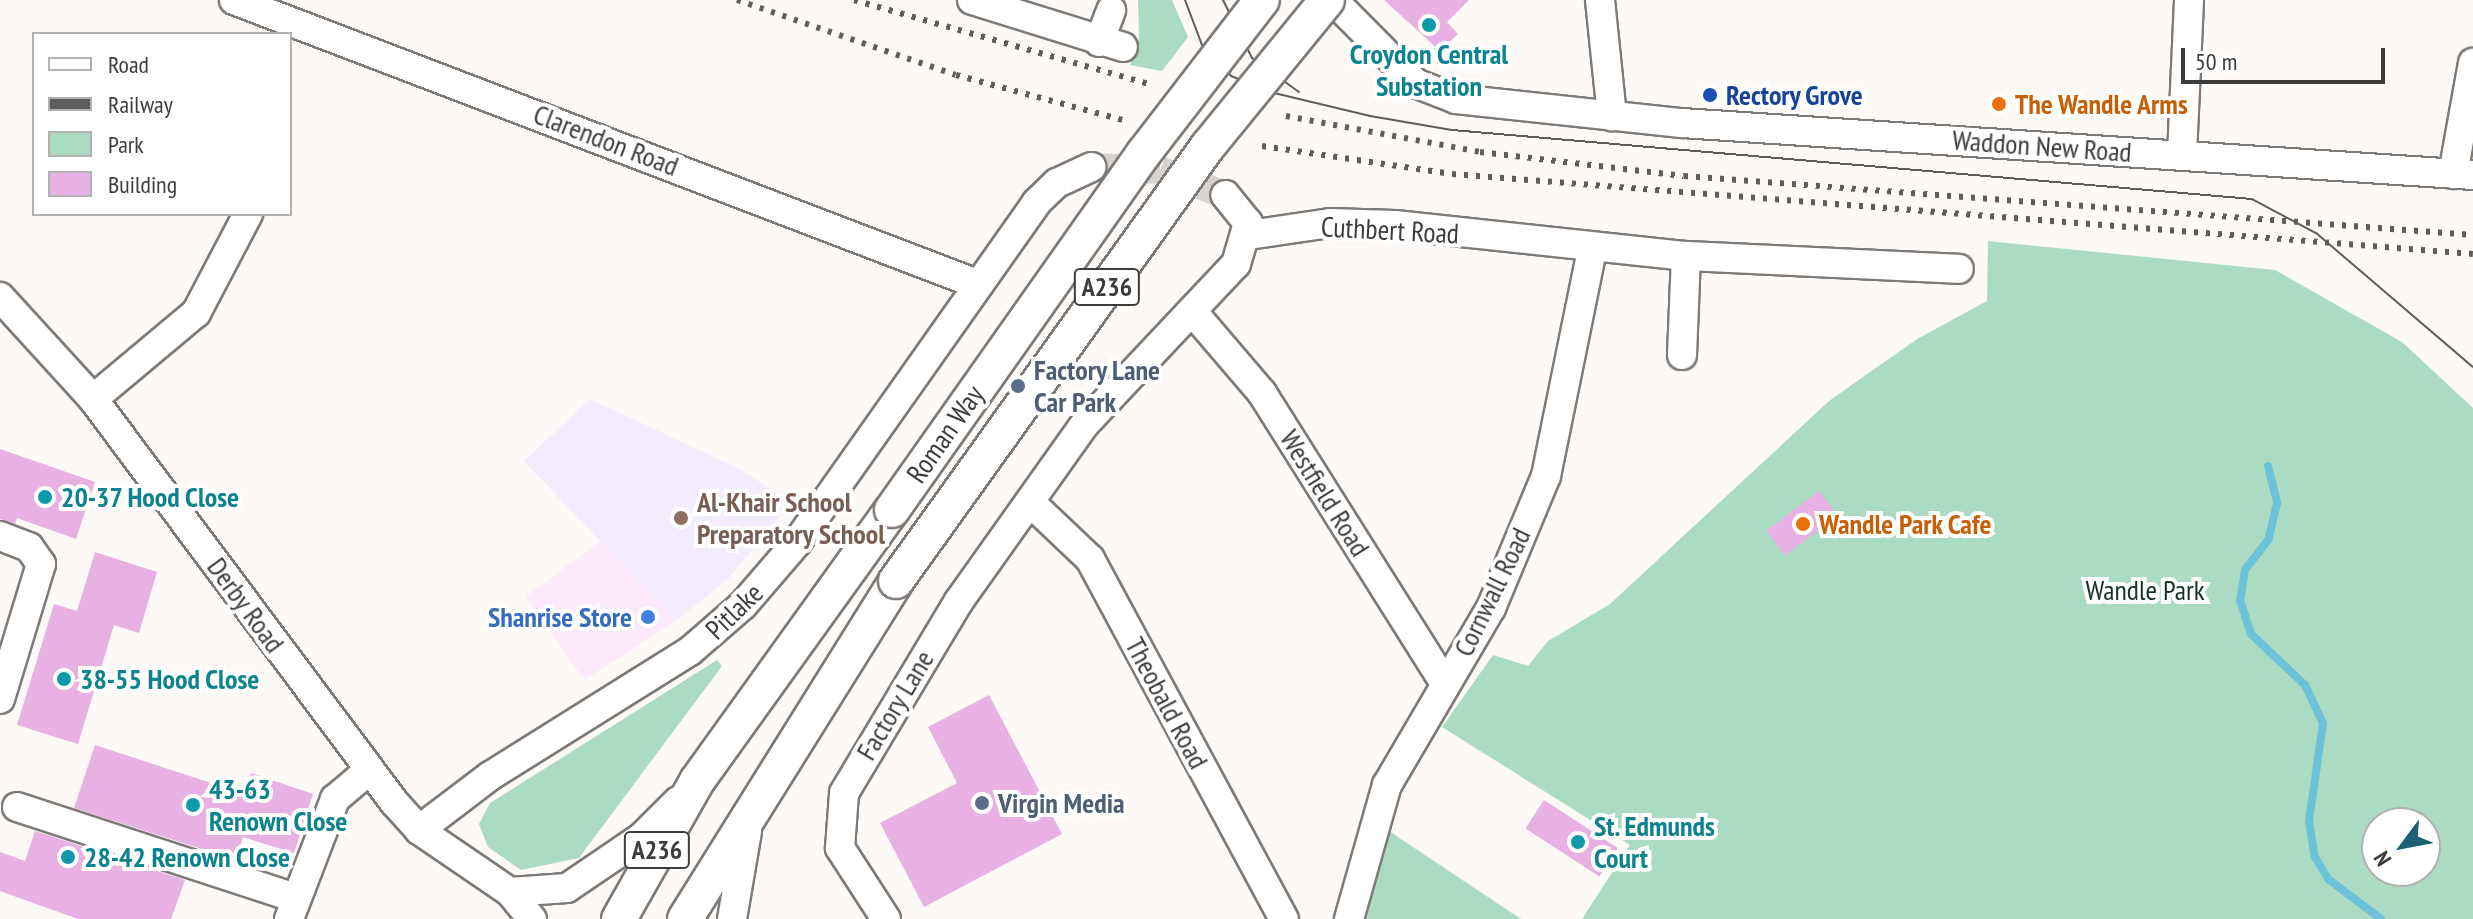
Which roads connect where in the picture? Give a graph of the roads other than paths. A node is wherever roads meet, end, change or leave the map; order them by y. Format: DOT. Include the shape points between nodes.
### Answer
graph roads {
  1 [pos="234,0"];
  2 [pos="972,0"];
  3 [pos="1262,0"];
  4 [pos="1330,0"];
  5 [pos="1600,0"];
  6 [pos="2189,0"];
  7 [pos="1111,10"];
  8 [pos="2473,63"];
  9 [pos="1612,116"];
  10 [pos="2182,155"];
  11 [pos="1092,167"];
  12 [pos="2463,175"];
  13 [pos="1225,195"];
  14 [pos="247,216"];
  15 [pos="1249,235"];
  16 [pos="1592,249"];
  17 [pos="1686,256"];
  18 [pos="1959,269"];
  19 [pos="977,284"];
  20 [pos="0,297"];
  21 [pos="1192,311"];
  22 [pos="1682,355"];
  23 [pos="93,399"];
  24 [pos="1031,503"];
  25 [pos="0,536"];
  26 [pos="1445,684"];
  27 [pos="0,699"];
  28 [pos="368,771"];
  29 [pos="697,781"];
  30 [pos="17,807"];
  31 [pos="753,811"];
  32 [pos="419,830"];
  33 [pos="510,892"];
  34 [pos="292,909"];
  35 [pos="532,919"];
  36 [pos="619,919"];
  37 [pos="685,919"];
  38 [pos="732,919"];
  39 [pos="886,919"];
  40 [pos="1284,919"];
  41 [pos="1349,919"];
  1 -- 19 [label="street, Clarendon Road"];
  2 -- 7 [label="street" via="1111,44"];
  3 -- 29 [label="main road, Roman Way / A236, bridge" via="1144,153"];
  4 -- 9 [label="street, Waddon New Road" via="1403,73 1434,93"];
  4 -- 31 [label="main road, Roman Way / A236, bridge" via="1208,146 896,581"];
  5 -- 9 [label="street"];
  6 -- 10 [label="street"];
  8 -- 12 [label="street"];
  9 -- 10 [label="street, Waddon New Road"];
  10 -- 12 [label="street, Waddon New Road"];
  11 -- 19 [label="street, Pitlake" via="1044,194"];
  13 -- 15 [label="street" via="1245,215"];
  14 -- 23 [label="street" via="196,313"];
  15 -- 16 [label="street, Cuthbert Road" via="1330,223 1395,225"];
  15 -- 21 [label="street" via="1230,272"];
  16 -- 17 [label="street, Cuthbert Road"];
  16 -- 26 [label="street, Cornwall Road" via="1546,476 1491,608"];
  17 -- 18 [label="street, Cuthbert Road"];
  17 -- 22 [label="street"];
  19 -- 32 [label="street, Pitlake" via="798,541 743,605 690,651 490,776"];
  20 -- 23 [label="street, Derby Road"];
  21 -- 24 [label="street" via="1118,384"];
  21 -- 26 [label="street, Westfield Road" via="1262,393"];
  23 -- 28 [label="street, Derby Road"];
  24 -- 39 [label="street, Factory Lane" via="959,601 844,793 840,848"];
  24 -- 40 [label="street, Theobald Road" via="1090,559"];
  25 -- 27 [label="street" via="29,547 41,564"];
  26 -- 41 [label="street, Cornwall Road" via="1387,785"];
  28 -- 32 [label="street, Derby Road"];
  28 -- 34 [label="street" via="335,799"];
  29 -- 33 [label="street" via="605,867 567,888"];
  29 -- 36 [label="main road, Roman Way / A236"];
  30 -- 34 [label="street"];
  31 -- 37 [label="main road, Roman Way / A236"];
  31 -- 38 [label="street" via="733,888"];
  32 -- 33 [label="street, Derby Road"];
  33 -- 35 [label="street, Derby Road"];
}
